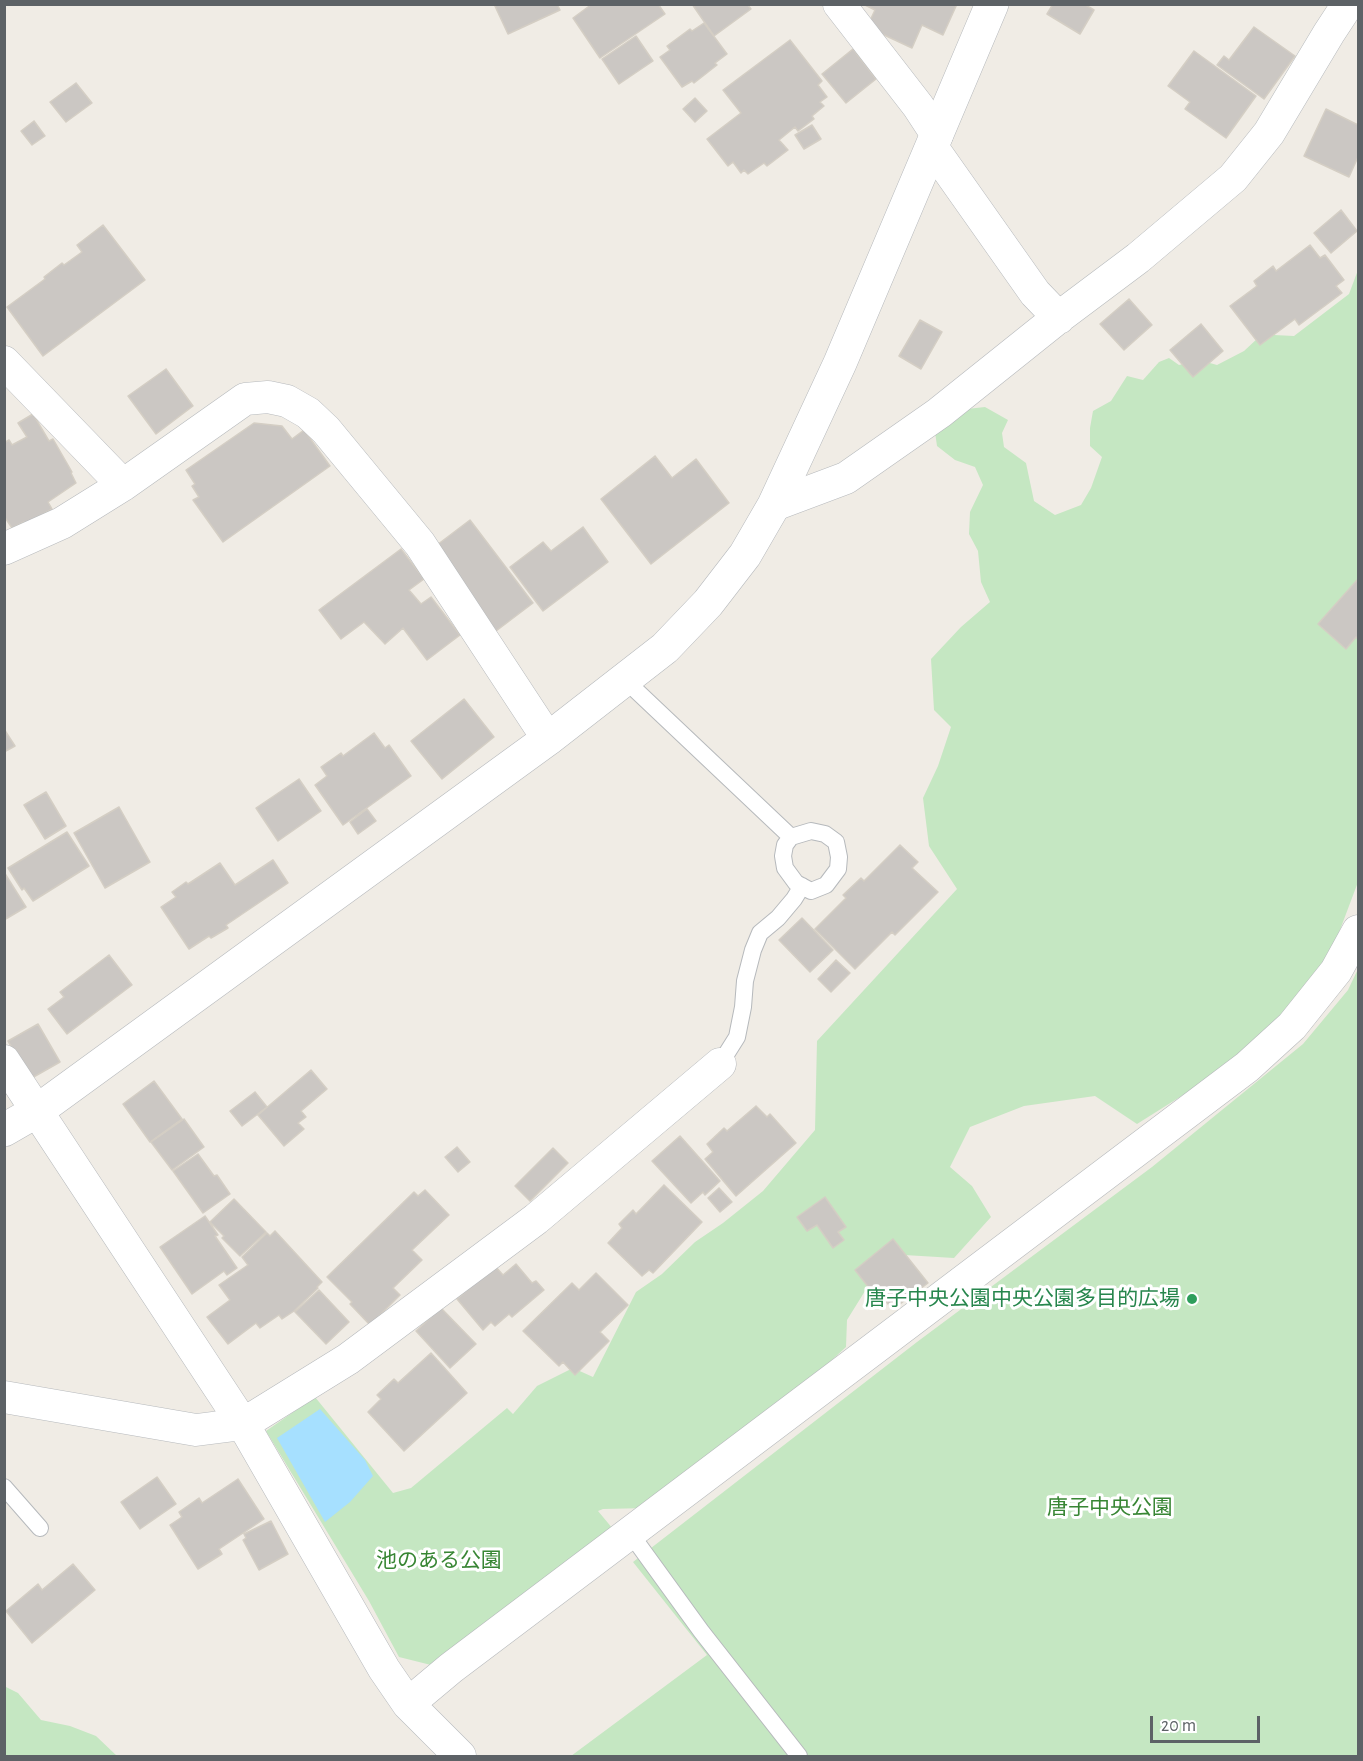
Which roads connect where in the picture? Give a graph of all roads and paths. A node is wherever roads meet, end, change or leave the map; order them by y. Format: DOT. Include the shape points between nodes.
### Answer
graph roads {
  1 [pos="839,4"];
  2 [pos="992,4"];
  3 [pos="1348,4"];
  4 [pos="935,141"];
  5 [pos="1059,318"];
  6 [pos="4,362"];
  7 [pos="123,485"];
  8 [pos="774,505"];
  9 [pos="4,549"];
  10 [pos="624,680"];
  11 [pos="548,739"];
  12 [pos="791,837"];
  13 [pos="802,886"];
  14 [pos="1359,931"];
  15 [pos="4,1061"];
  16 [pos="720,1064"];
  17 [pos="37,1111"];
  18 [pos="4,1130"];
  19 [pos="4,1397"];
  20 [pos="243,1424"];
  21 [pos="4,1487"];
  22 [pos="40,1528"];
  23 [pos="630,1533"];
  24 [pos="408,1704"];
  25 [pos="460,1756"];
  26 [pos="799,1756"];
  1 -- 4 [label="street" via="918,106"];
  2 -- 4 [label="street"];
  3 -- 5 [label="street" via="1269,133 1233,177 1138,258"];
  4 -- 5 [label="street" via="1035,293"];
  4 -- 8 [label="street"];
  5 -- 8 [label="street" via="939,414 846,478"];
  6 -- 7 [label="street"];
  7 -- 9 [label="street" via="62,523"];
  7 -- 11 [label="street" via="245,399 268,397 287,401 308,413 420,544"];
  8 -- 10 [label="street" via="745,555 708,603 665,648"];
  10 -- 11 [label="street"];
  10 -- 12 [label="lane"];
  11 -- 17 [label="street"];
  12 -- 13 [label="lane" via="785,845 785,868"];
  12 -- 13 [label="lane" via="811,831 836,842 838,869 826,885 812,891"];
  13 -- 16 [label="lane" via="778,918 760,933 745,981 737,1037"];
  14 -- 23 [label="street" via="1336,971 1292,1026 1247,1067"];
  15 -- 17 [label="street"];
  16 -- 20 [label="street" via="536,1219 348,1359"];
  17 -- 18 [label="street"];
  17 -- 20 [label="street"];
  19 -- 20 [label="street" via="196,1430"];
  20 -- 24 [label="street"];
  21 -- 22 [label="lane"];
  23 -- 24 [label="street"];
  23 -- 26 [label="lane"];
  24 -- 25 [label="street"];
}
